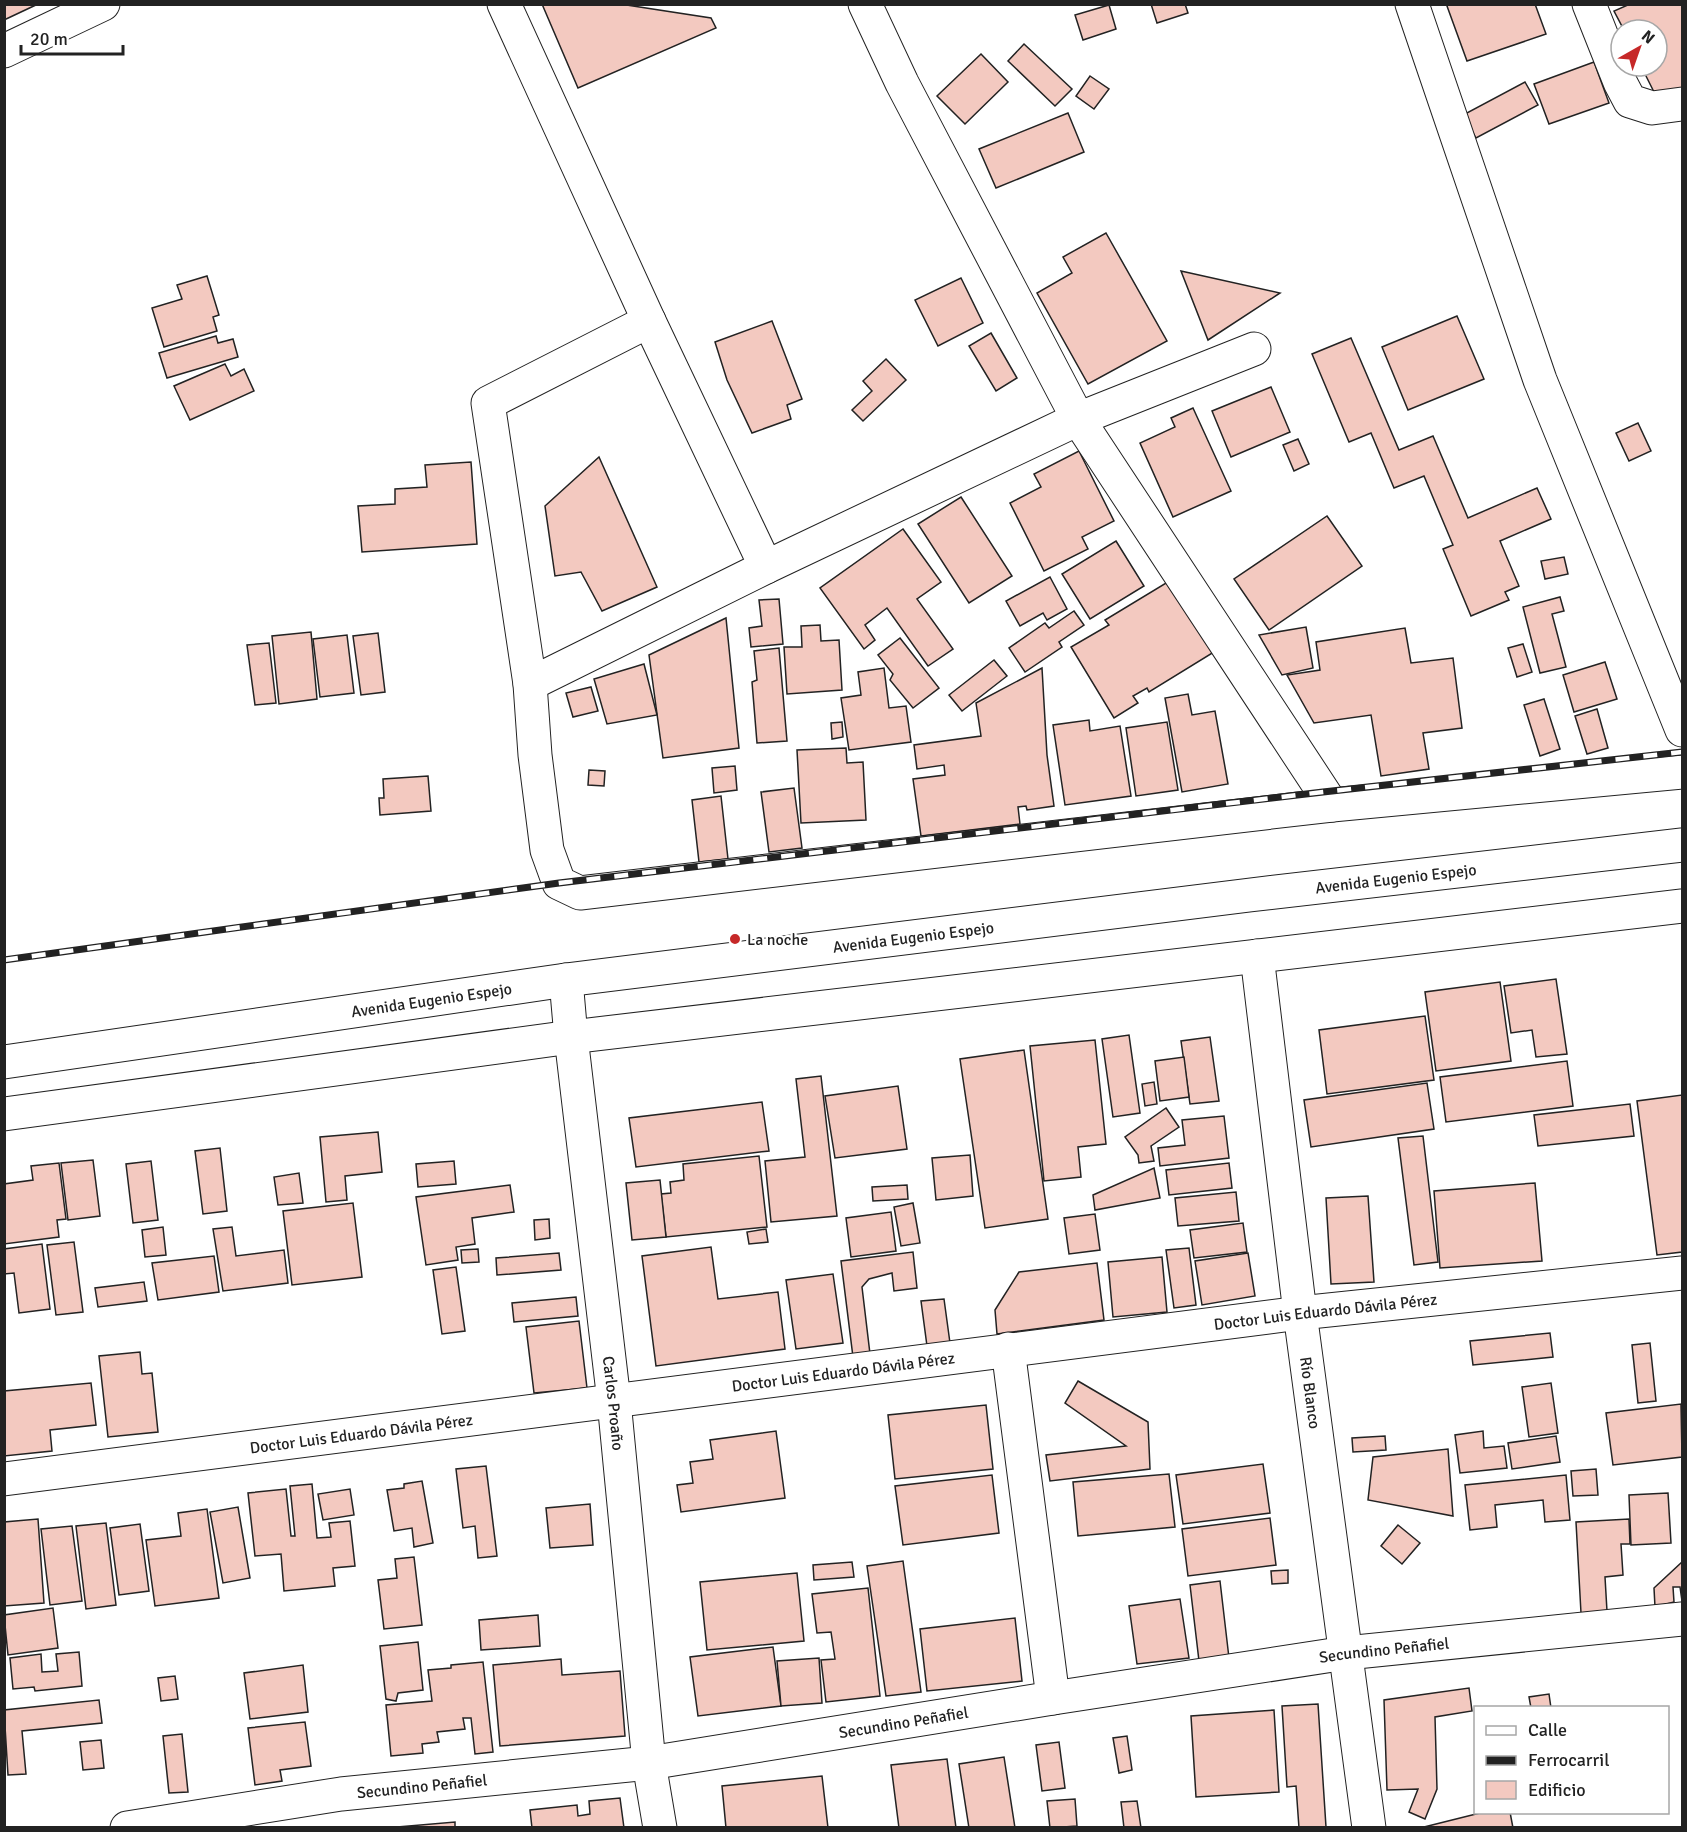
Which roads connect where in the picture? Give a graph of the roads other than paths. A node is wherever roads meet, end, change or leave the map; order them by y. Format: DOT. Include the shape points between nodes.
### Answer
graph roads {
  1 [pos="103,4"];
  2 [pos="504,4"];
  3 [pos="865,4"];
  4 [pos="1412,4"];
  5 [pos="1589,4"];
  6 [pos="4,51"];
  7 [pos="1683,104"];
  8 [pos="649,321"];
  9 [pos="1254,349"];
  10 [pos="1078,419"];
  11 [pos="766,567"];
  12 [pos="530,684"];
  13 [pos="1683,730"];
  14 [pos="1683,771"];
  15 [pos="1332,805"];
  16 [pos="1683,845"];
  17 [pos="1683,906"];
  18 [pos="1257,956"];
  19 [pos="566,980"];
  20 [pos="571,1037"];
  21 [pos="4,1062"];
  22 [pos="4,1114"];
  23 [pos="1683,1273"];
  24 [pos="1300,1312"];
  25 [pos="1008,1349"];
  26 [pos="614,1401"];
  27 [pos="4,1479"];
  28 [pos="1683,1619"];
  29 [pos="1346,1653"];
  30 [pos="1053,1698"];
  31 [pos="649,1763"];
  32 [pos="168,1825"];
  33 [pos="127,1827"];
  34 [pos="660,1827"];
  35 [pos="1369,1827"];
  1 -- 6 [label="street"];
  2 -- 8 [label="street"];
  3 -- 10 [label="street" via="902,83"];
  4 -- 13 [label="street" via="1539,380"];
  5 -- 7 [label="street" via="1630,101 1652,108"];
  8 -- 11 [label="street"];
  8 -- 12 [label="street" via="488,403"];
  9 -- 10 [label="street"];
  10 -- 11 [label="street"];
  10 -- 15 [label="street"];
  11 -- 12 [label="street"];
  12 -- 15 [label="street" via="547,850 559,884 580,893"];
  14 -- 15 [label="street"];
  16 -- 19 [label="street, Avenida Eugenio Espejo"];
  17 -- 18 [label="street"];
  18 -- 20 [label="street"];
  18 -- 24 [label="street, Río Blanco"];
  19 -- 20 [label="street, Carlos Proaño"];
  19 -- 21 [label="street, Avenida Eugenio Espejo"];
  20 -- 22 [label="street"];
  20 -- 26 [label="street, Carlos Proaño"];
  23 -- 24 [label="street, Doctor Luis Eduardo Dávila Pérez"];
  24 -- 25 [label="street, Doctor Luis Eduardo Dávila Pérez"];
  24 -- 29 [label="street, Río Blanco"];
  25 -- 26 [label="street, Doctor Luis Eduardo Dávila Pérez"];
  25 -- 30 [label="street"];
  26 -- 27 [label="street, Doctor Luis Eduardo Dávila Pérez"];
  26 -- 31 [label="street, Carlos Proaño"];
  28 -- 29 [label="street, Secundino Peñafiel"];
  29 -- 30 [label="street, Secundino Peñafiel"];
  29 -- 35 [label="street, Río Blanco"];
  30 -- 31 [label="street, Secundino Peñafiel"];
  31 -- 32 [label="street, Secundino Peñafiel" via="342,1794"];
  31 -- 34 [label="street, Carlos Proaño"];
  32 -- 33 [label="street, Secundino Peñafiel"];
}
